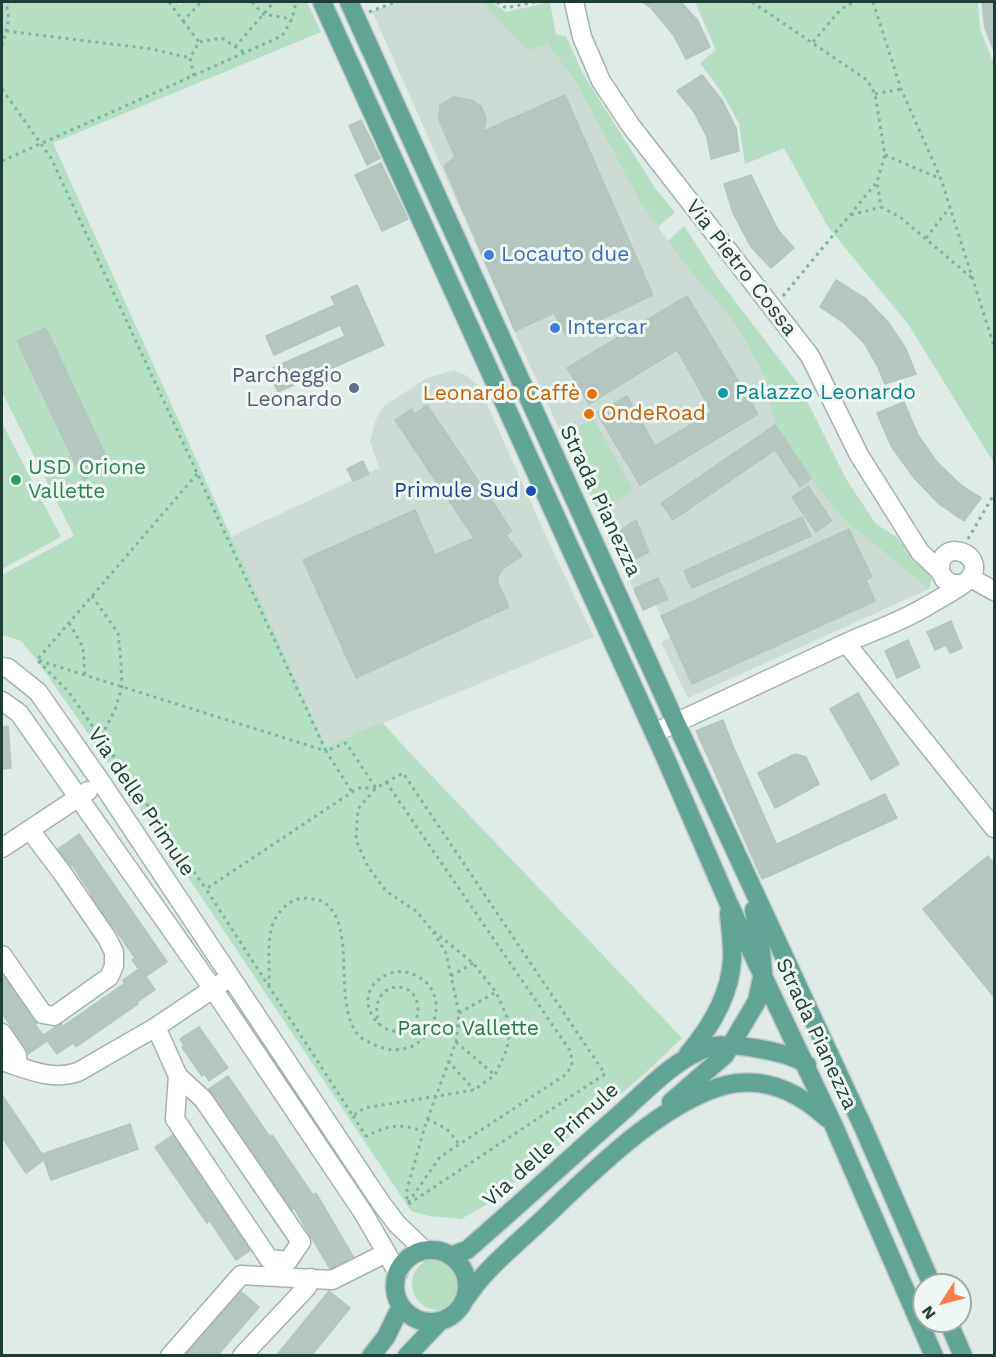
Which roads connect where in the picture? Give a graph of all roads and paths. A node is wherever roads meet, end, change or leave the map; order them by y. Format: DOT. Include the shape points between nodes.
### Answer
graph roads {
  1 [pos="6,2"];
  2 [pos="169,2"];
  3 [pos="201,2"];
  4 [pos="252,2"];
  5 [pos="274,2"];
  6 [pos="296,2"];
  7 [pos="322,2"];
  8 [pos="395,2"];
  9 [pos="497,2"];
  10 [pos="535,2"];
  11 [pos="574,2"];
  12 [pos="752,2"];
  13 [pos="854,2"];
  14 [pos="873,2"];
  15 [pos="353,9"];
  16 [pos="263,14"];
  17 [pos="292,19"];
  18 [pos="183,21"];
  19 [pos="6,31"];
  20 [pos="199,42"];
  21 [pos="813,42"];
  22 [pos="2,46"];
  23 [pos="235,47"];
  24 [pos="245,53"];
  25 [pos="190,58"];
  26 [pos="194,76"];
  27 [pos="2,89"];
  28 [pos="901,89"];
  29 [pos="875,94"];
  30 [pos="409,133"];
  31 [pos="43,144"];
  32 [pos="387,145"];
  33 [pos="885,155"];
  34 [pos="2,161"];
  35 [pos="941,179"];
  36 [pos="877,182"];
  37 [pos="881,207"];
  38 [pos="950,207"];
  39 [pos="851,215"];
  40 [pos="926,238"];
  41 [pos="973,279"];
  42 [pos="773,309"];
  43 [pos="994,346"];
  44 [pos="197,474"];
  45 [pos="994,494"];
  46 [pos="954,570"];
  47 [pos="994,591"];
  48 [pos="92,596"];
  49 [pos="69,623"];
  50 [pos="846,643"];
  51 [pos="37,660"];
  52 [pos="2,667"];
  53 [pos="85,675"];
  54 [pos="122,687"];
  55 [pos="2,701"];
  56 [pos="676,723"];
  57 [pos="654,733"];
  58 [pos="101,736"];
  59 [pos="326,751"];
  60 [pos="101,781"];
  61 [pos="386,782"];
  62 [pos="376,788"];
  63 [pos="352,792"];
  64 [pos="80,797"];
  65 [pos="994,828"];
  66 [pos="30,830"];
  67 [pos="2,848"];
  68 [pos="744,871"];
  69 [pos="206,889"];
  70 [pos="728,902"];
  71 [pos="432,930"];
  72 [pos="2,955"];
  73 [pos="473,963"];
  74 [pos="763,973"];
  75 [pos="231,976"];
  76 [pos="451,977"];
  77 [pos="269,987"];
  78 [pos="213,989"];
  79 [pos="496,992"];
  80 [pos="459,1013"];
  81 [pos="379,1024"];
  82 [pos="510,1024"];
  83 [pos="457,1026"];
  84 [pos="156,1027"];
  85 [pos="2,1033"];
  86 [pos="456,1042"];
  87 [pos="732,1046"];
  88 [pos="448,1061"];
  89 [pos="804,1062"];
  90 [pos="10,1064"];
  91 [pos="680,1064"];
  92 [pos="495,1075"];
  93 [pos="178,1076"];
  94 [pos="474,1090"];
  95 [pos="435,1098"];
  96 [pos="353,1116"];
  97 [pos="427,1119"];
  98 [pos="656,1120"];
  99 [pos="833,1124"];
  100 [pos="864,1129"];
  101 [pos="423,1131"];
  102 [pos="459,1144"];
  103 [pos="407,1205"];
  104 [pos="425,1251"];
  105 [pos="386,1253"];
  106 [pos="450,1256"];
  107 [pos="287,1269"];
  108 [pos="398,1273"];
  109 [pos="927,1273"];
  110 [pos="311,1278"];
  111 [pos="464,1300"];
  112 [pos="401,1306"];
  113 [pos="439,1322"];
  114 [pos="953,1333"];
  115 [pos="170,1356"];
  116 [pos="242,1356"];
  117 [pos="371,1356"];
  118 [pos="407,1356"];
  119 [pos="934,1356"];
  120 [pos="963,1356"];
  1 -- 19 [label="path"];
  2 -- 18 [label="path"];
  3 -- 18 [label="path"];
  4 -- 16 [label="path"];
  5 -- 16 [label="path"];
  6 -- 17 [label="path"];
  7 -- 32 [label="main road, Strada Pianezza"];
  8 -- 15 [label="path"];
  9 -- 10 [label="path" via="506,8"];
  11 -- 42 [label="street, Via Pietro Cossa" via="582,37 601,81 631,126"];
  12 -- 21 [label="path"];
  13 -- 21 [label="path" via="840,9"];
  14 -- 28 [label="path"];
  15 -- 30 [label="main road, Strada Pianezza"];
  16 -- 17 [label="path"];
  16 -- 23 [label="path"];
  17 -- 24 [label="path" via="282,36"];
  18 -- 20 [label="path"];
  19 -- 22 [label="path"];
  19 -- 25 [label="path" via="152,49"];
  20 -- 23 [label="path" via="222,38"];
  20 -- 25 [label="path"];
  21 -- 29 [label="path" via="867,80"];
  23 -- 24 [label="path"];
  24 -- 26 [label="path"];
  25 -- 26 [label="path"];
  26 -- 31 [label="path"];
  27 -- 31 [label="path"];
  28 -- 29 [label="path"];
  28 -- 35 [label="path"];
  29 -- 33 [label="path"];
  30 -- 32 [label="street"];
  30 -- 56 [label="main road, Strada Pianezza"];
  31 -- 34 [label="path"];
  31 -- 44 [label="path"];
  32 -- 57 [label="main road, Strada Pianezza"];
  33 -- 35 [label="path"];
  33 -- 36 [label="path"];
  35 -- 38 [label="path"];
  36 -- 37 [label="path"];
  36 -- 39 [label="path"];
  37 -- 39 [label="path"];
  37 -- 40 [label="path"];
  38 -- 40 [label="path"];
  38 -- 41 [label="path"];
  39 -- 42 [label="path"];
  40 -- 41 [label="path"];
  41 -- 43 [label="path"];
  42 -- 46 [label="street, Via Pietro Cossa" via="810,356 859,455 911,536"];
  44 -- 48 [label="path"];
  44 -- 59 [label="path"];
  45 -- 46 [label="path"];
  46 -- 47 [label="street, Via Pietro Cossa"];
  46 -- 50 [label="street" via="953,591 909,617"];
  48 -- 49 [label="path"];
  48 -- 54 [label="path" via="118,633"];
  49 -- 51 [label="path"];
  49 -- 53 [label="path" via="83,647"];
  50 -- 56 [label="street"];
  50 -- 65 [label="street"];
  51 -- 53 [label="path"];
  51 -- 58 [label="path" via="68,691"];
  52 -- 60 [label="street, Via delle Primule" via="38,692"];
  53 -- 54 [label="path"];
  54 -- 58 [label="path"];
  54 -- 59 [label="path"];
  55 -- 64 [label="street" via="20,713"];
  56 -- 57 [label="street"];
  56 -- 68 [label="main road, Strada Pianezza"];
  57 -- 70 [label="main road, Strada Pianezza"];
  58 -- 69 [label="path"];
  59 -- 62 [label="path" via="346,743"];
  59 -- 63 [label="path"];
  60 -- 64 [label="street"];
  60 -- 75 [label="street, Via delle Primule"];
  61 -- 62 [label="path"];
  61 -- 102 [label="path" via="571,1052 572,1066 565,1075"];
  61 -- 103 [label="path" via="403,773 605,1074"];
  62 -- 63 [label="path"];
  62 -- 71 [label="path" via="358,809 356,840 368,867 386,891 416,911"];
  63 -- 69 [label="path"];
  64 -- 66 [label="street"];
  64 -- 78 [label="street"];
  66 -- 67 [label="street"];
  66 -- 72 [label="street" via="107,938 114,952 114,966 109,977 54,1016 43,1014"];
  68 -- 74 [label="main road" via="757,923"];
  68 -- 100 [label="main road, Strada Pianezza"];
  69 -- 77 [label="path"];
  70 -- 74 [label="main road, Strada Pianezza"];
  70 -- 91 [label="main road, Via delle Primule" via="732,963 724,993 711,1023"];
  71 -- 73 [label="path"];
  71 -- 76 [label="path" via="446,953"];
  73 -- 76 [label="path"];
  73 -- 79 [label="path"];
  74 -- 87 [label="main road" via="757,1001"];
  74 -- 89 [label="main road, Strada Pianezza"];
  75 -- 78 [label="street"];
  75 -- 104 [label="street, Via delle Primule" via="381,1203"];
  76 -- 80 [label="path"];
  77 -- 81 [label="path" via="271,931 278,912 291,901 307,898 324,902 336,915 350,1021 361,1038 381,1049 401,1050 418,1043 430,1030 436,998 427,981 408,972 377,979 369,992 368,1007"];
  77 -- 96 [label="path"];
  78 -- 84 [label="street"];
  78 -- 105 [label="street"];
  79 -- 80 [label="path"];
  79 -- 82 [label="path"];
  80 -- 83 [label="path"];
  81 -- 81 [label="path" via="401,1031 411,1026 418,1016 413,992 390,987 381,994 376,1007"];
  82 -- 83 [label="path"];
  82 -- 92 [label="path" via="507,1049"];
  83 -- 86 [label="path"];
  84 -- 90 [label="street" via="65,1077"];
  84 -- 93 [label="street"];
  85 -- 90 [label="street" via="17,1055"];
  86 -- 88 [label="path"];
  86 -- 92 [label="path"];
  87 -- 89 [label="main road, Via delle Primule" via="781,1052"];
  87 -- 91 [label="main road, Via delle Primule" via="707,1048"];
  87 -- 98 [label="main road"];
  88 -- 94 [label="path"];
  88 -- 95 [label="path"];
  89 -- 99 [label="main road, Strada Pianezza"];
  89 -- 100 [label="main road, Via delle Primule" via="838,1095"];
  91 -- 106 [label="main road, Via delle Primule" via="467,1250"];
  92 -- 94 [label="path"];
  93 -- 107 [label="street" via="175,1119 269,1259"];
  93 -- 107 [label="street" via="203,1099 301,1242"];
  94 -- 95 [label="path"];
  95 -- 96 [label="path" via="364,1108"];
  95 -- 97 [label="path"];
  96 -- 101 [label="path" via="366,1136 390,1126"];
  97 -- 101 [label="path"];
  97 -- 102 [label="path" via="447,1130"];
  98 -- 99 [label="main road" via="715,1088 757,1083 810,1102"];
  98 -- 111 [label="main road" via="589,1174 484,1275"];
  99 -- 119 [label="main road, Strada Pianezza"];
  100 -- 109 [label="main road, Strada Pianezza"];
  101 -- 103 [label="path" via="407,1189"];
  102 -- 103 [label="path" via="440,1156"];
  104 -- 106 [label="main road"];
  104 -- 108 [label="main road" via="410,1257"];
  105 -- 108 [label="street"];
  105 -- 110 [label="street" via="332,1280"];
  106 -- 111 [label="main road" via="466,1278"];
  107 -- 110 [label="street"];
  107 -- 115 [label="street" via="241,1275"];
  108 -- 112 [label="main road" via="395,1289"];
  110 -- 116 [label="street"];
  111 -- 113 [label="main road" via="458,1310"];
  112 -- 113 [label="main road" via="415,1318"];
  112 -- 117 [label="main road"];
  113 -- 118 [label="main road"];
  114 -- 120 [label="main road"];
}
